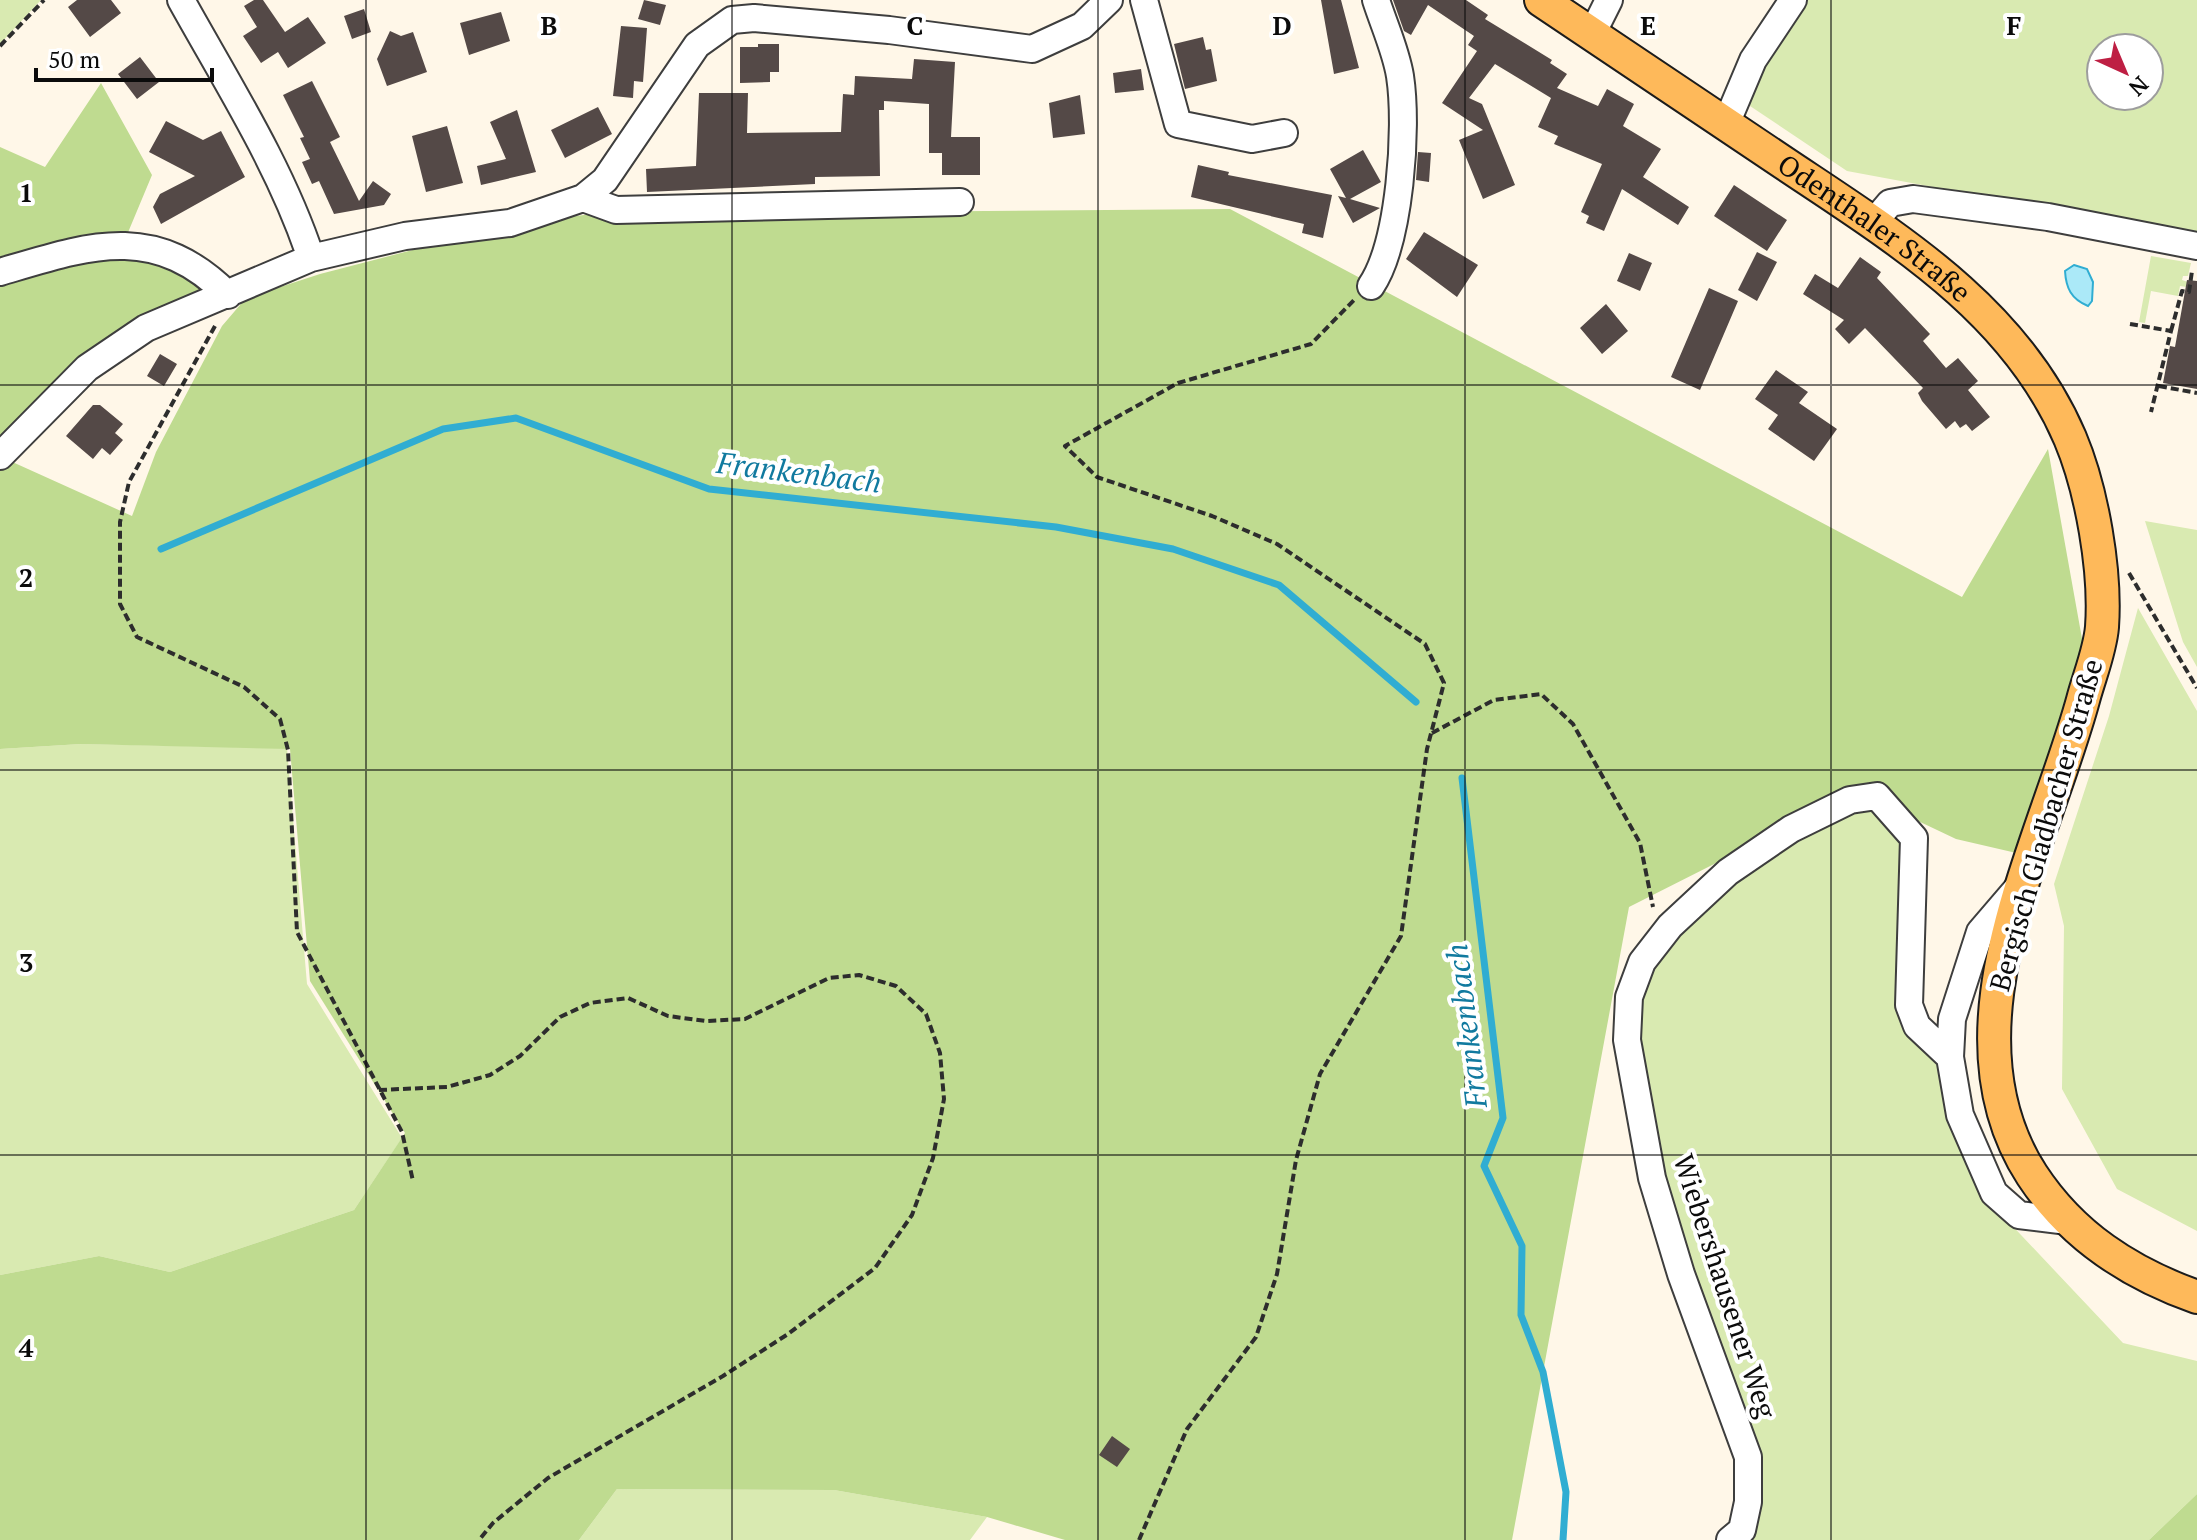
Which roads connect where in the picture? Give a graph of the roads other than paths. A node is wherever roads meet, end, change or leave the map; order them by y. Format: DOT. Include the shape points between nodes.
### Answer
graph roads {
  1 [pos="181,0"];
  2 [pos="1109,0"];
  3 [pos="1144,0"];
  4 [pos="1376,0"];
  5 [pos="1541,0"];
  6 [pos="1609,0"];
  7 [pos="1793,0"];
  8 [pos="1592,34"];
  9 [pos="1726,124"];
  10 [pos="1284,133"];
  11 [pos="583,198"];
  12 [pos="960,202"];
  13 [pos="1873,223"];
  14 [pos="2197,246"];
  15 [pos="311,258"];
  16 [pos="0,272"];
  17 [pos="1371,286"];
  18 [pos="228,295"];
  19 [pos="0,456"];
  20 [pos="2097,546"];
  21 [pos="2027,877"];
  22 [pos="1950,1057"];
  23 [pos="2068,1221"];
  24 [pos="2197,1297"];
  25 [pos="1730,1540"];
  1 -- 15 [label="street" via="258,140"];
  2 -- 11 [label="street" via="1082,26 1032,49 889,30 732,20 697,45 605,180"];
  3 -- 10 [label="street" via="1178,124 1252,139"];
  4 -- 17 [label="street" via="1400,74 1404,121 1390,243"];
  5 -- 8 [label="main road, Odenthaler Straße"];
  6 -- 8 [label="street"];
  7 -- 9 [label="street" via="1753,60"];
  8 -- 9 [label="main road, Odenthaler Straße"];
  9 -- 13 [label="main road, Odenthaler Straße"];
  11 -- 12 [label="street" via="616,210"];
  11 -- 15 [label="street" via="510,223 405,236"];
  13 -- 14 [label="street" via="1890,203 1913,199 2048,217"];
  13 -- 20 [label="main road, Odenthaler Straße" via="1960,288 1993,319 2025,362 2073,447 2091,504"];
  15 -- 18 [label="street"];
  16 -- 18 [label="street" via="115,243 163,251"];
  18 -- 19 [label="street" via="146,328 117,346 87,368"];
  20 -- 21 [label="main road, Bergisch Gladbacher Straße" via="2102,629"];
  21 -- 22 [label="street" via="1980,932 1952,1019"];
  21 -- 23 [label="main road, Bergisch Gladbacher Straße" via="1995,1000 1994,1065 2016,1147"];
  22 -- 23 [label="street" via="1960,1115 1994,1193 2019,1215"];
  22 -- 25 [label="street, Wiebershausener Weg" via="1917,1026 1909,1005 1914,838 1877,796 1850,800 1791,829 1728,872 1670,926 1642,962 1629,997 1627,1040 1652,1178 1748,1457 1742,1530"];
  23 -- 24 [label="main road, Bergisch Gladbacher Straße" via="2124,1265"];
}
